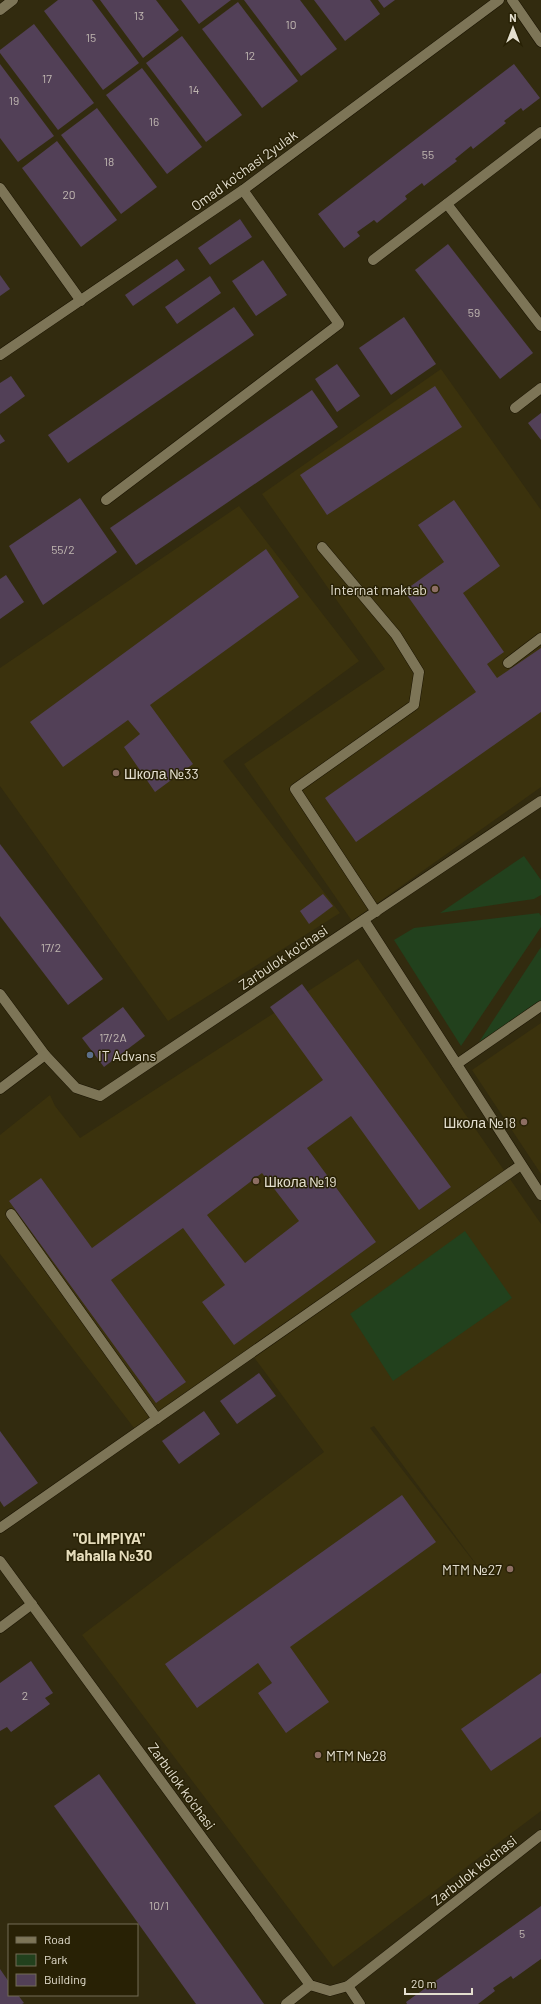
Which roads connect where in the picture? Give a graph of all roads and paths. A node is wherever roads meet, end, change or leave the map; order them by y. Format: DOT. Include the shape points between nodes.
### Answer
graph roads {
  1 [pos="14,0"];
  2 [pos="498,0"];
  3 [pos="512,0"];
  4 [pos="0,10"];
  5 [pos="541,42"];
  6 [pos="541,132"];
  7 [pos="0,188"];
  8 [pos="243,190"];
  9 [pos="447,204"];
  10 [pos="373,260"];
  11 [pos="81,301"];
  12 [pos="541,326"];
  13 [pos="0,354"];
  14 [pos="541,388"];
  15 [pos="515,408"];
  16 [pos="106,500"];
  17 [pos="322,547"];
  18 [pos="541,638"];
  19 [pos="508,663"];
  20 [pos="541,801"];
  21 [pos="376,912"];
  22 [pos="364,920"];
  23 [pos="0,994"];
  24 [pos="541,1006"];
  25 [pos="44,1055"];
  26 [pos="457,1064"];
  27 [pos="0,1089"];
  28 [pos="521,1165"];
  29 [pos="541,1196"];
  30 [pos="11,1214"];
  31 [pos="157,1418"];
  32 [pos="0,1528"];
  33 [pos="0,1561"];
  34 [pos="32,1604"];
  35 [pos="0,1628"];
  36 [pos="541,1835"];
  37 [pos="310,1985"];
  38 [pos="348,1986"];
  39 [pos="286,2004"];
  40 [pos="360,2004"];
  1 -- 4 [label="street"];
  2 -- 8 [label="street, Omad ko'chasi 2yulak"];
  3 -- 5 [label="street"];
  6 -- 9 [label="street"];
  7 -- 11 [label="street"];
  8 -- 11 [label="street, Omad ko'chasi 2yulak"];
  8 -- 16 [label="street" via="339,324"];
  9 -- 10 [label="street"];
  9 -- 12 [label="street"];
  11 -- 13 [label="street, Omad ko'chasi 2yulak"];
  14 -- 15 [label="street"];
  17 -- 21 [label="street" via="396,635 419,672 414,705 295,789"];
  18 -- 19 [label="street"];
  20 -- 21 [label="street, Zarbulok ko'chasi"];
  21 -- 22 [label="street, Zarbulok ko'chasi"];
  22 -- 25 [label="street, Zarbulok ko'chasi" via="100,1096 76,1088"];
  22 -- 26 [label="street"];
  23 -- 25 [label="street, Zarbulok ko'chasi"];
  24 -- 26 [label="street"];
  25 -- 27 [label="street"];
  26 -- 28 [label="street"];
  28 -- 29 [label="street"];
  28 -- 31 [label="street"];
  30 -- 31 [label="street"];
  31 -- 32 [label="street"];
  33 -- 34 [label="street, Zarbulok ko'chasi"];
  34 -- 35 [label="street"];
  34 -- 37 [label="street, Zarbulok ko'chasi"];
  36 -- 38 [label="street, Zarbulok ko'chasi"];
  37 -- 38 [label="street, Zarbulok ko'chasi" via="330,1991"];
  37 -- 39 [label="street"];
  38 -- 40 [label="street"];
}
